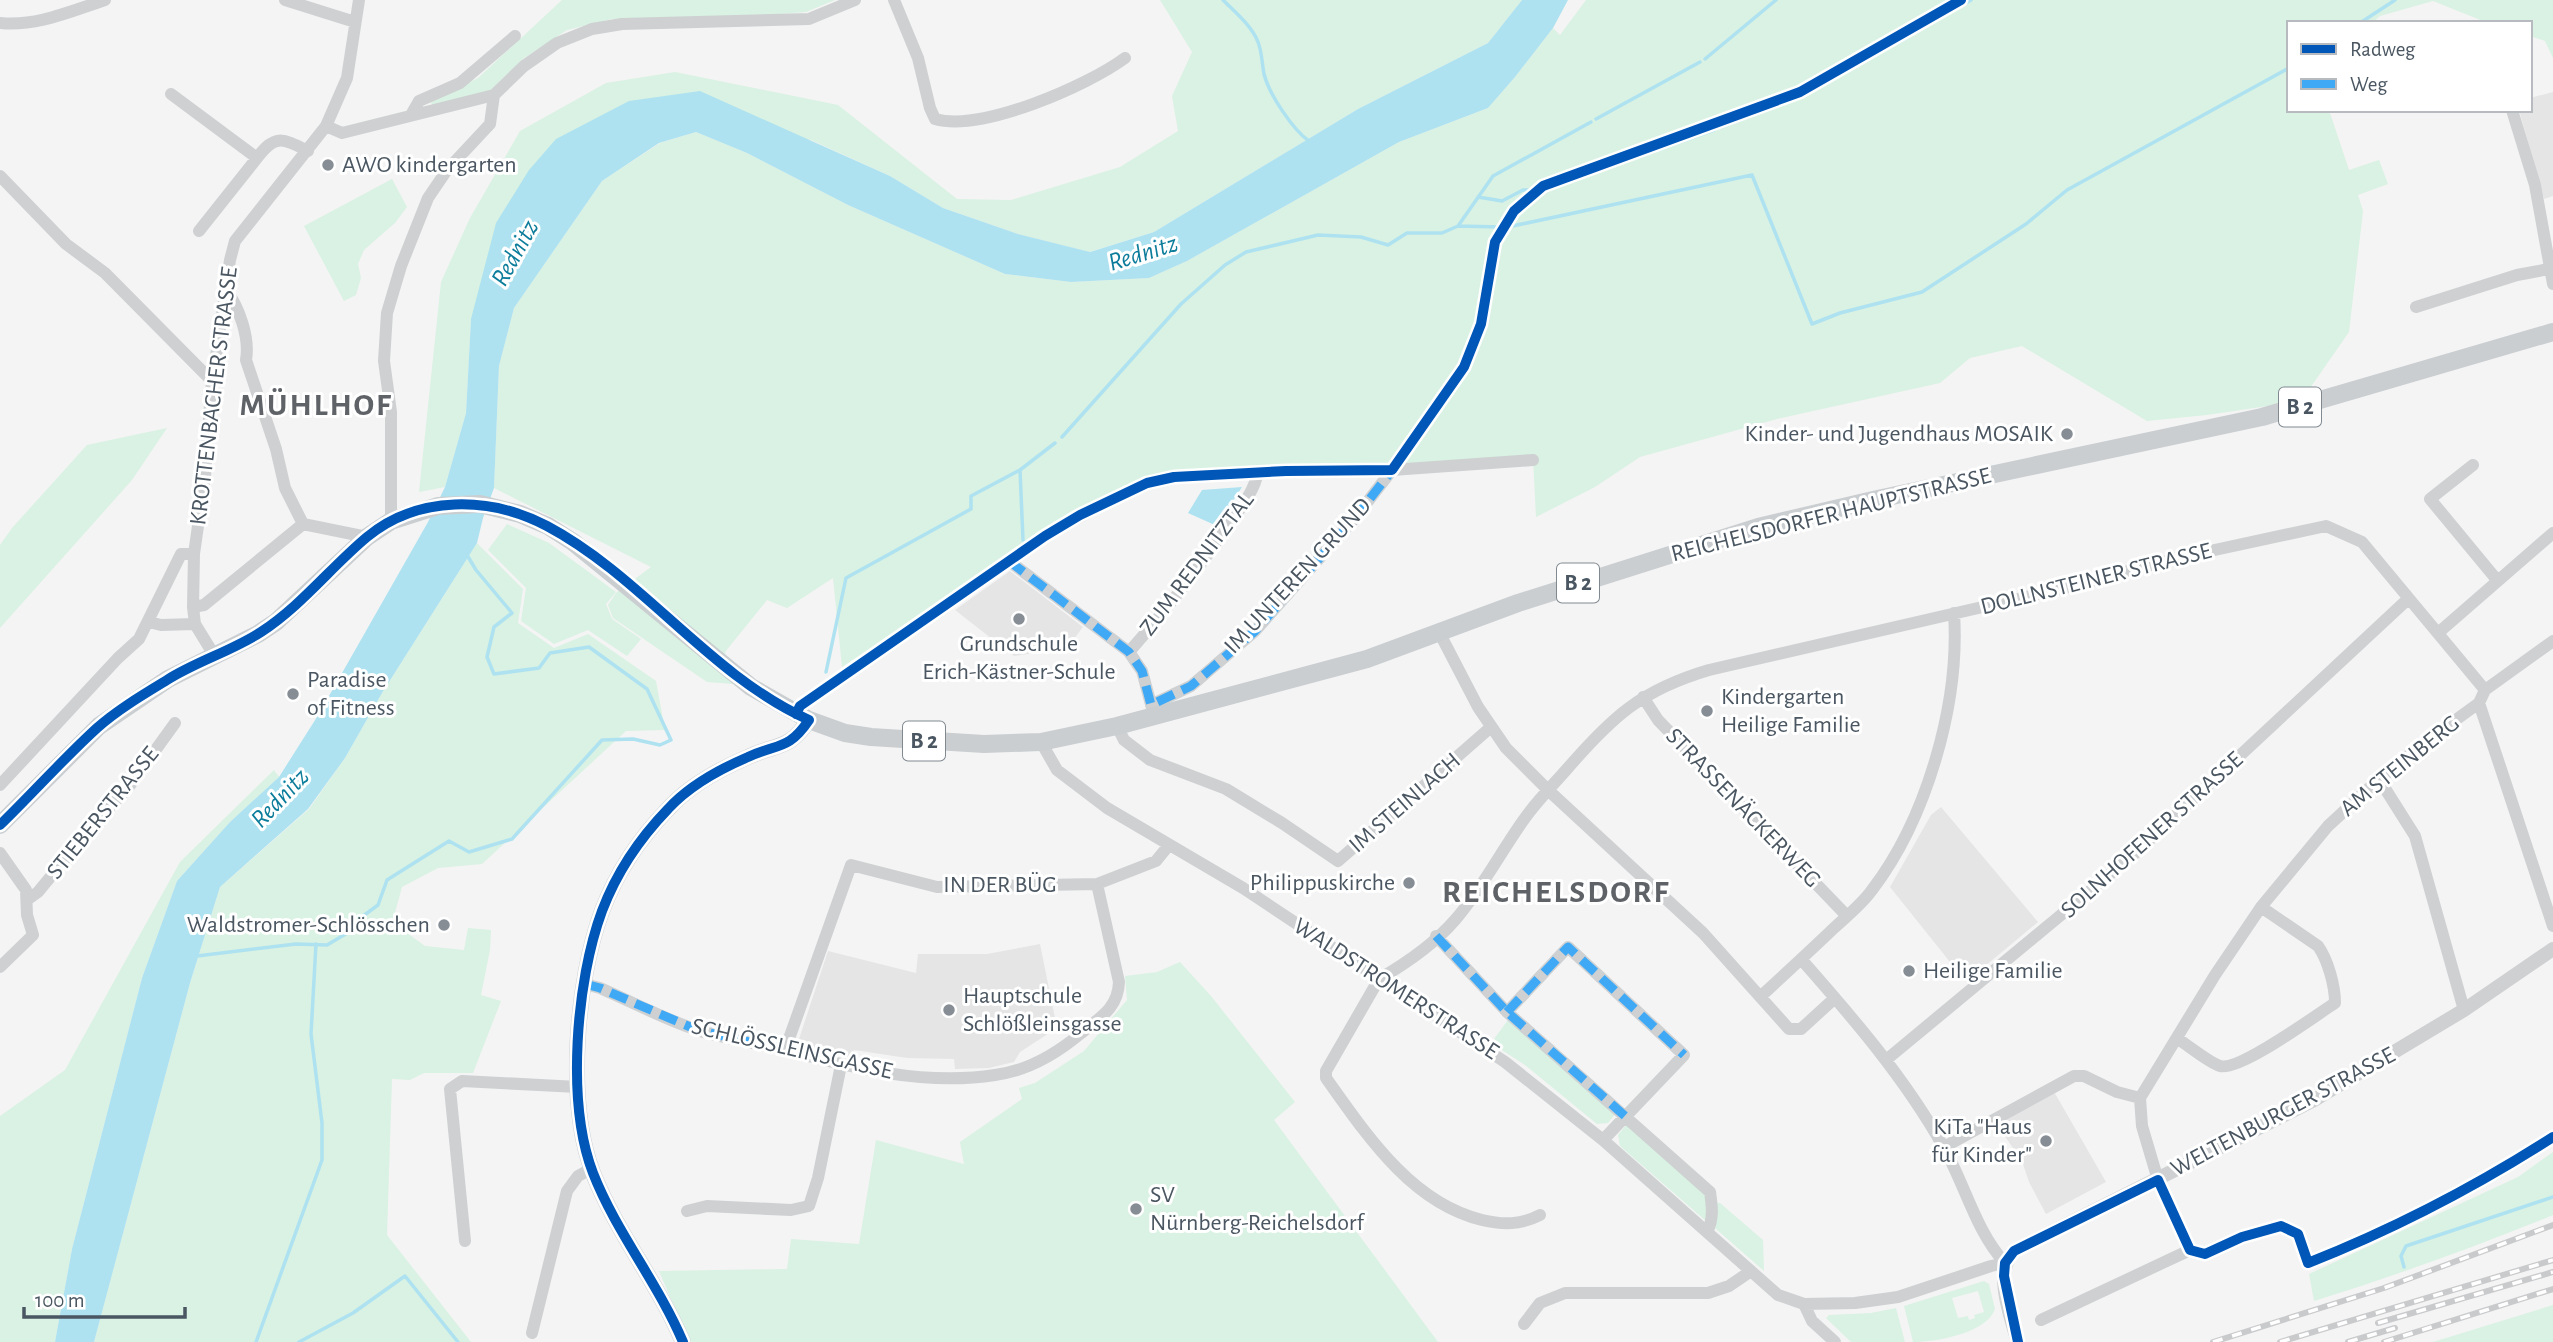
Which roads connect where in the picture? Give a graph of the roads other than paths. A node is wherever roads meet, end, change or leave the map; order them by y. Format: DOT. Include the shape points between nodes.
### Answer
graph roads {
  1 [pos="105,0"];
  2 [pos="285,0"];
  3 [pos="359,0"];
  4 [pos="855,0"];
  5 [pos="894,0"];
  6 [pos="300,3"];
  7 [pos="355,22"];
  8 [pos="0,23"];
  9 [pos="515,36"];
  10 [pos="1125,58"];
  11 [pos="170,94"];
  12 [pos="494,95"];
  13 [pos="2513,112"];
  14 [pos="411,115"];
  15 [pos="326,126"];
  16 [pos="308,151"];
  17 [pos="257,158"];
  18 [pos="0,176"];
  19 [pos="199,231"];
  20 [pos="2549,269"];
  21 [pos="2553,284"];
  22 [pos="226,289"];
  23 [pos="2416,307"];
  24 [pos="2553,332"];
  25 [pos="213,382"];
  26 [pos="1533,460"];
  27 [pos="2473,466"];
  28 [pos="1258,472"];
  29 [pos="1111,500"];
  30 [pos="399,518"];
  31 [pos="303,524"];
  32 [pos="2553,533"];
  33 [pos="367,537"];
  34 [pos="194,554"];
  35 [pos="2497,580"];
  36 [pos="2408,599"];
  37 [pos="193,607"];
  38 [pos="1954,613"];
  39 [pos="149,622"];
  40 [pos="195,624"];
  41 [pos="1439,632"];
  42 [pos="2438,633"];
  43 [pos="2553,641"];
  44 [pos="885,648"];
  45 [pos="1129,652"];
  46 [pos="214,655"];
  47 [pos="2486,690"];
  48 [pos="1643,697"];
  49 [pos="2479,703"];
  50 [pos="1153,710"];
  51 [pos="802,717"];
  52 [pos="175,723"];
  53 [pos="1117,726"];
  54 [pos="1491,727"];
  55 [pos="1041,741"];
  56 [pos="2379,779"];
  57 [pos="0,785"];
  58 [pos="1548,790"];
  59 [pos="0,825"];
  60 [pos="1169,845"];
  61 [pos="0,853"];
  62 [pos="1097,884"];
  63 [pos="27,900"];
  64 [pos="2261,907"];
  65 [pos="1847,916"];
  66 [pos="2553,926"];
  67 [pos="1436,936"];
  68 [pos="2553,949"];
  69 [pos="1801,959"];
  70 [pos="0,967"];
  71 [pos="1379,979"];
  72 [pos="584,984"];
  73 [pos="1760,997"];
  74 [pos="1835,998"];
  75 [pos="2464,1010"];
  76 [pos="1507,1012"];
  77 [pos="2178,1039"];
  78 [pos="785,1050"];
  79 [pos="1886,1060"];
  80 [pos="841,1065"];
  81 [pos="578,1087"];
  82 [pos="2140,1098"];
  83 [pos="1625,1116"];
  84 [pos="1604,1140"];
  85 [pos="1944,1147"];
  86 [pos="592,1169"];
  87 [pos="2158,1180"];
  88 [pos="687,1211"];
  89 [pos="1540,1215"];
  90 [pos="2281,1226"];
  91 [pos="1707,1231"];
  92 [pos="465,1241"];
  93 [pos="2190,1250"];
  94 [pos="2005,1263"];
  95 [pos="1751,1271"];
  96 [pos="1804,1304"];
  97 [pos="2041,1320"];
  98 [pos="1524,1324"];
  99 [pos="532,1333"];
  100 [pos="682,1342"];
  101 [pos="1835,1342"];
  102 [pos="2018,1342"];
  1 -- 8 [label="street" via="41,20"];
  2 -- 6 [label="street"];
  3 -- 7 [label="street, KROTTENBACHER STRASSE"];
  4 -- 12 [label="street" via="809,19 622,24 592,29 557,43"];
  5 -- 10 [label="street" via="918,58 930,108 936,119 947,122 999,115 1045,100"];
  6 -- 7 [label="street"];
  7 -- 15 [label="street, KROTTENBACHER STRASSE" via="347,78"];
  9 -- 14 [label="street" via="460,83 419,101"];
  11 -- 17 [label="street"];
  12 -- 14 [label="street"];
  12 -- 30 [label="street" via="490,124 428,198 387,313 384,361"];
  13 -- 20 [label="street" via="2535,185"];
  14 -- 15 [label="street" via="342,133"];
  15 -- 16 [label="street, KROTTENBACHER STRASSE"];
  16 -- 17 [label="street" via="278,141 268,144"];
  16 -- 22 [label="street, KROTTENBACHER STRASSE" via="235,241"];
  17 -- 19 [label="street"];
  18 -- 25 [label="street"];
  20 -- 21 [label="street"];
  20 -- 23 [label="street"];
  22 -- 25 [label="street, KROTTENBACHER STRASSE"];
  22 -- 31 [label="street" via="249,347 246,360 285,488"];
  24 -- 41 [label="main road, REICHELSDORFER HAUPTSTRASSE / B 2" via="2262,417 1765,526 1601,575"];
  25 -- 34 [label="street, KROTTENBACHER STRASSE"];
  26 -- 50 [label="street, IM UNTEREN GRUND" via="1392,470 1255,631 1191,686"];
  27 -- 35 [label="street" via="2430,499"];
  28 -- 45 [label="street, ZUM REDNITZTAL" via="1255,486 1221,537"];
  29 -- 45 [label="street" via="1080,514 1009,561"];
  30 -- 33 [label="main road, B 2"];
  30 -- 51 [label="main road, REICHELSDORFER HAUPTSTRASSE / B 2" via="449,504 507,510 537,521 634,589 751,687"];
  31 -- 33 [label="street"];
  31 -- 37 [label="street" via="204,605"];
  32 -- 35 [label="street"];
  33 -- 46 [label="main road, B 2" via="276,622"];
  34 -- 37 [label="street, KROTTENBACHER STRASSE"];
  34 -- 39 [label="street" via="181,554"];
  35 -- 42 [label="street"];
  36 -- 38 [label="street, DOLLNSTEINER STRASSE" via="2362,542 2326,526"];
  36 -- 42 [label="street, DOLLNSTEINER STRASSE"];
  36 -- 79 [label="street, SOLNHOFENER STRASSE" via="2132,856"];
  37 -- 40 [label="street, KROTTENBACHER STRASSE"];
  38 -- 48 [label="street, DOLLNSTEINER STRASSE" via="1709,670"];
  38 -- 65 [label="street" via="1948,712 1922,797 1891,862"];
  39 -- 40 [label="street"];
  39 -- 57 [label="street" via="139,639"];
  40 -- 46 [label="street, KROTTENBACHER STRASSE"];
  41 -- 50 [label="main road, REICHELSDORFER HAUPTSTRASSE / B 2" via="1367,659"];
  41 -- 54 [label="street"];
  42 -- 47 [label="street, DOLLNSTEINER STRASSE"];
  43 -- 47 [label="street, AM STEINBERG"];
  44 -- 51 [label="street" via="800,706"];
  45 -- 50 [label="street" via="1142,671"];
  46 -- 59 [label="main road, B 2" via="168,679 99,726"];
  47 -- 49 [label="street, AM STEINBERG"];
  48 -- 58 [label="street, DOLLNSTEINER STRASSE" via="1606,725"];
  48 -- 65 [label="street, STRASSENÄCKERWEG" via="1658,720"];
  49 -- 56 [label="street, AM STEINBERG"];
  49 -- 66 [label="street"];
  50 -- 53 [label="main road, REICHELSDORFER HAUPTSTRASSE / B 2"];
  51 -- 55 [label="main road, REICHELSDORFER HAUPTSTRASSE / B 2" via="834,730 871,737 984,744"];
  51 -- 72 [label="main road" via="792,741 728,768 686,793 656,821 611,891 597,926"];
  52 -- 63 [label="street, STIEBERSTRASSE" via="128,789"];
  53 -- 54 [label="street, IM STEINLACH" via="1124,740 1150,760 1226,789 1338,861"];
  53 -- 55 [label="main road, REICHELSDORFER HAUPTSTRASSE / B 2"];
  54 -- 58 [label="street"];
  55 -- 60 [label="street, WALDSTROMERSTRASSE" via="1057,770"];
  56 -- 64 [label="street, AM STEINBERG" via="2328,826"];
  56 -- 75 [label="street" via="2415,836"];
  58 -- 67 [label="street, DOLLNSTEINER STRASSE" via="1455,921"];
  58 -- 73 [label="street" via="1679,910"];
  60 -- 62 [label="street, IN DER BÜG" via="1156,860"];
  60 -- 71 [label="street, WALDSTROMERSTRASSE" via="1243,888"];
  61 -- 63 [label="street, STIEBERSTRASSE" via="26,890"];
  62 -- 78 [label="street, IN DER BÜG" via="937,887 851,865"];
  62 -- 80 [label="street, SCHLÖSSLEINSGASSE" via="1119,982 1118,996 1110,1010 1073,1040 1048,1057 996,1075 899,1076"];
  63 -- 70 [label="street, STIEBERSTRASSE" via="33,935"];
  64 -- 77 [label="street, AM STEINBERG"];
  64 -- 77 [label="street" via="2318,946 2335,1003 2266,1049 2229,1066 2220,1066"];
  65 -- 69 [label="street"];
  67 -- 71 [label="street, DOLLNSTEINER STRASSE"];
  67 -- 76 [label="street, WALDSTROMERSTRASSE"];
  68 -- 75 [label="street, WELTENBURGER STRASSE"];
  69 -- 73 [label="street"];
  69 -- 74 [label="street"];
  71 -- 84 [label="street, WALDSTROMERSTRASSE" via="1505,1062"];
  71 -- 89 [label="street" via="1329,1062 1326,1078 1362,1129 1405,1176 1434,1199 1490,1222 1517,1223"];
  72 -- 78 [label="street, SCHLÖSSLEINSGASSE" via="697,1030"];
  72 -- 81 [label="main road"];
  73 -- 74 [label="street" via="1789,1029 1801,1029"];
  74 -- 79 [label="street"];
  75 -- 87 [label="street, WELTENBURGER STRASSE" via="2314,1100"];
  76 -- 83 [label="street, WALDSTROMERSTRASSE"];
  76 -- 83 [label="street" via="1568,947 1684,1055"];
  77 -- 82 [label="street, AM STEINBERG"];
  78 -- 80 [label="street, SCHLÖSSLEINSGASSE"];
  79 -- 85 [label="street"];
  80 -- 88 [label="street" via="809,1206 791,1210 707,1206"];
  81 -- 86 [label="main road"];
  81 -- 92 [label="street" via="462,1081 450,1089"];
  82 -- 85 [label="street" via="2074,1076"];
  82 -- 87 [label="street" via="2142,1126"];
  83 -- 84 [label="street"];
  83 -- 91 [label="street, WALDSTROMERSTRASSE" via="1710,1192"];
  84 -- 91 [label="street, WALDSTROMERSTRASSE"];
  85 -- 94 [label="street" via="1986,1238"];
  86 -- 99 [label="street" via="578,1177 568,1191"];
  86 -- 100 [label="main road"];
  87 -- 93 [label="street"];
  87 -- 94 [label="street, WELTENBURGER STRASSE" via="2014,1251"];
  90 -- 93 [label="street" via="2205,1254"];
  91 -- 95 [label="street, WALDSTROMERSTRASSE"];
  93 -- 97 [label="street"];
  94 -- 96 [label="street, WALDSTROMERSTRASSE" via="1898,1297"];
  94 -- 102 [label="street"];
  95 -- 96 [label="street, WALDSTROMERSTRASSE" via="1778,1295"];
  95 -- 98 [label="street" via="1708,1293 1564,1293 1540,1303"];
  96 -- 101 [label="street" via="1812,1321"];
}
